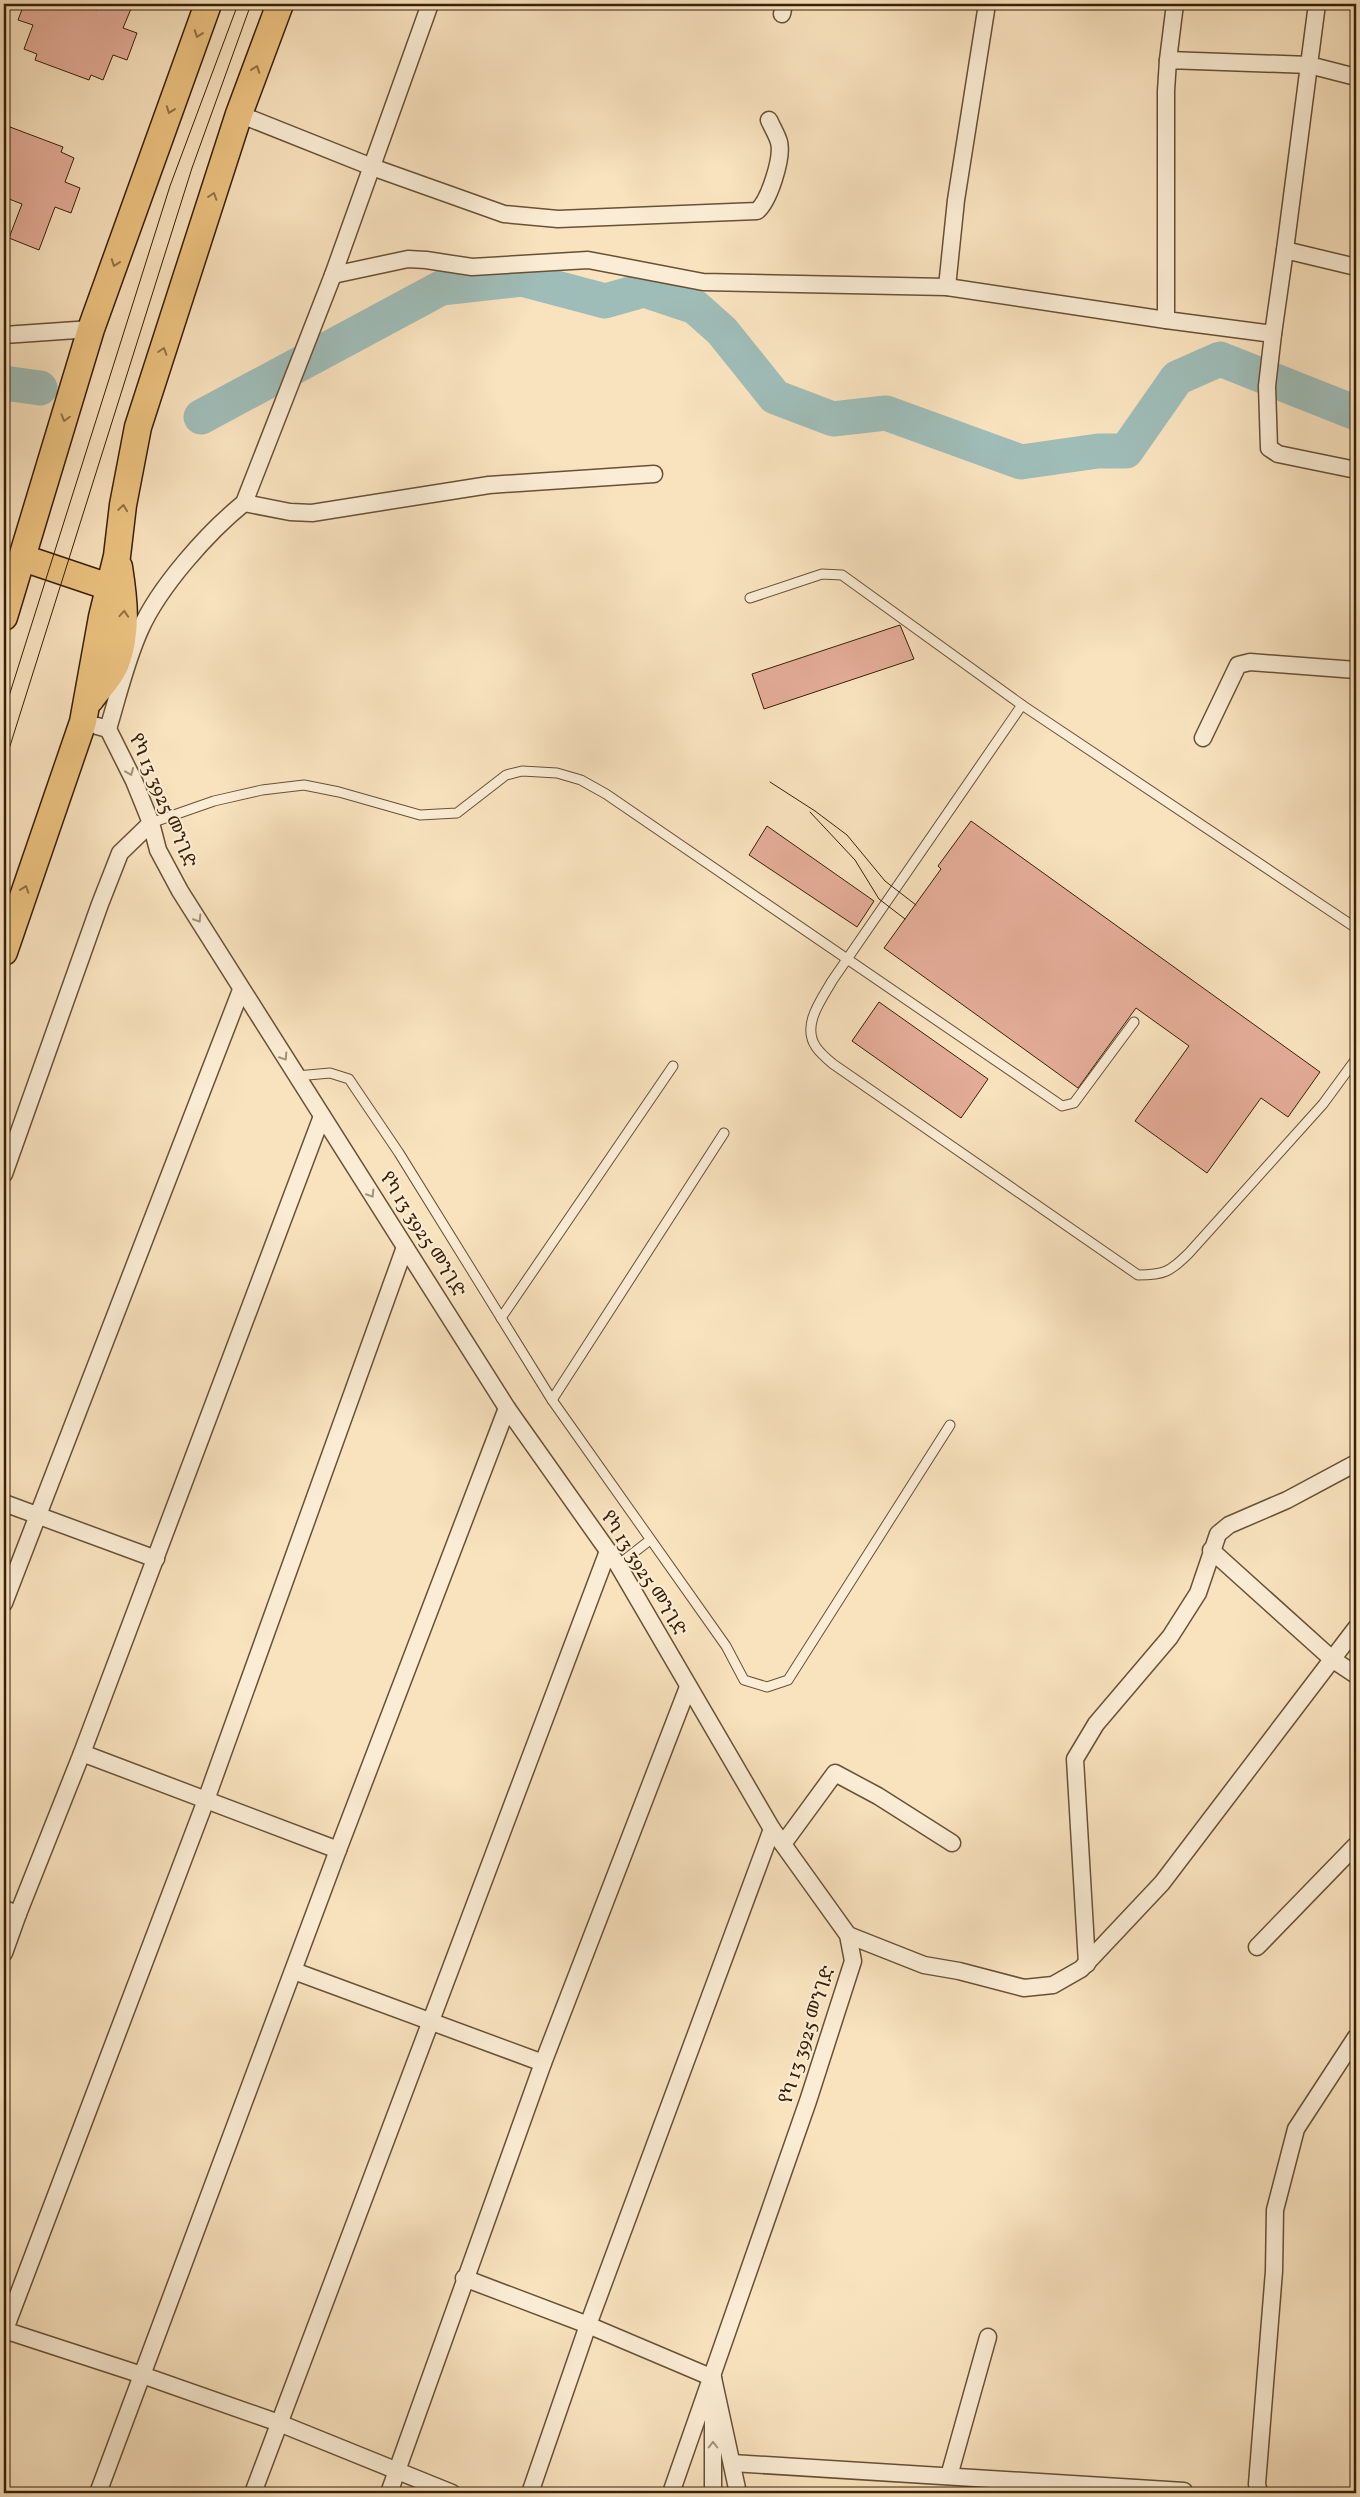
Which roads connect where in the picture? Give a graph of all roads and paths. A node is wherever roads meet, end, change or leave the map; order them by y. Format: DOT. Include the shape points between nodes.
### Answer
graph roads {
  1 [pos="208,4"];
  2 [pos="280,4"];
  3 [pos="430,4"];
  4 [pos="987,4"];
  5 [pos="1175,4"];
  6 [pos="1317,4"];
  7 [pos="1168,60"];
  8 [pos="1309,65"];
  9 [pos="1356,76"];
  10 [pos="239,114"];
  11 [pos="769,120"];
  12 [pos="372,167"];
  13 [pos="1285,250"];
  14 [pos="1356,267"];
  15 [pos="333,276"];
  16 [pos="947,287"];
  17 [pos="1166,320"];
  18 [pos="91,329"];
  19 [pos="1273,334"];
  20 [pos="4,335"];
  21 [pos="1356,470"];
  22 [pos="654,474"];
  23 [pos="244,503"];
  24 [pos="117,556"];
  25 [pos="23,558"];
  26 [pos="109,587"];
  27 [pos="750,598"];
  28 [pos="4,617"];
  29 [pos="1356,670"];
  30 [pos="1022,705"];
  31 [pos="85,714"];
  32 [pos="108,729"];
  33 [pos="1203,738"];
  34 [pos="150,823"];
  35 [pos="1356,928"];
  36 [pos="4,952"];
  37 [pos="846,960"];
  38 [pos="241,990"];
  39 [pos="1134,1022"];
  40 [pos="1356,1058"];
  41 [pos="673,1066"];
  42 [pos="297,1076"];
  43 [pos="322,1116"];
  44 [pos="724,1133"];
  45 [pos="8,1145"];
  46 [pos="4,1174"];
  47 [pos="405,1247"];
  48 [pos="501,1318"];
  49 [pos="552,1400"];
  50 [pos="507,1408"];
  51 [pos="950,1425"];
  52 [pos="1356,1463"];
  53 [pos="4,1503"];
  54 [pos="37,1517"];
  55 [pos="650,1540"];
  56 [pos="1212,1550"];
  57 [pos="608,1551"];
  58 [pos="156,1560"];
  59 [pos="618,1566"];
  60 [pos="4,1604"];
  61 [pos="1356,1628"];
  62 [pos="1332,1659"];
  63 [pos="1356,1675"];
  64 [pos="688,1687"];
  65 [pos="82,1753"];
  66 [pos="206,1800"];
  67 [pos="772,1829"];
  68 [pos="952,1843"];
  69 [pos="783,1844"];
  70 [pos="1356,1845"];
  71 [pos="338,1850"];
  72 [pos="11,1911"];
  73 [pos="848,1936"];
  74 [pos="1257,1947"];
  75 [pos="4,1953"];
  76 [pos="1087,1964"];
  77 [pos="294,1971"];
  78 [pos="432,2022"];
  79 [pos="1356,2037"];
  80 [pos="543,2063"];
  81 [pos="464,2278"];
  82 [pos="588,2325"];
  83 [pos="4,2331"];
  84 [pos="988,2337"];
  85 [pos="142,2375"];
  86 [pos="713,2378"];
  87 [pos="279,2423"];
  88 [pos="732,2462"];
  89 [pos="396,2473"];
  90 [pos="949,2476"];
  91 [pos="1184,2491"];
  92 [pos="98,2493"];
  93 [pos="253,2493"];
  94 [pos="389,2493"];
  95 [pos="452,2493"];
  96 [pos="530,2493"];
  97 [pos="671,2493"];
  98 [pos="713,2493"];
  99 [pos="738,2493"];
  100 [pos="1259,2493"];
  1 -- 18 [label="main road, one-way"];
  10 -- 2 [label="main road, one-way"];
  3 -- 12 [label="street"];
  4 -- 16 [label="street" via="956,200"];
  5 -- 7 [label="street"];
  6 -- 8 [label="street"];
  7 -- 8 [label="street"];
  7 -- 17 [label="street"];
  8 -- 9 [label="street"];
  8 -- 13 [label="street"];
  10 -- 12 [label="street"];
  24 -- 10 [label="main road, one-way" via="138,427"];
  11 -- 12 [label="street" via="779,142 780,157 765,202 757,211 558,219 504,214"];
  12 -- 15 [label="street"];
  13 -- 14 [label="street"];
  13 -- 19 [label="street"];
  15 -- 16 [label="street" via="408,259 472,268 588,260 703,282"];
  15 -- 23 [label="street"];
  16 -- 17 [label="street"];
  17 -- 19 [label="street"];
  18 -- 20 [label="street"];
  18 -- 25 [label="main road, one-way"];
  19 -- 21 [label="street" via="1266,386 1269,448 1278,454"];
  22 -- 23 [label="street" via="489,485 312,513"];
  23 -- 32 [label="street" via="225,518 174,577 140,629"];
  24 -- 26 [label="main road"];
  31 -- 24 [label="main road, one-way" via="115,664 123,636 125,603"];
  25 -- 26 [label="main road"];
  25 -- 28 [label="main road"];
  26 -- 31 [label="main road"];
  27 -- 30 [label="lane" via="822,574 842,575"];
  29 -- 33 [label="street" via="1250,662 1238,665"];
  30 -- 35 [label="lane"];
  30 -- 37 [label="lane"];
  31 -- 32 [label="street"];
  36 -- 31 [label="main road, one-way"];
  32 -- 34 [label="street, የካ 13 3925 መንገድ, one-way" via="120,749"];
  34 -- 37 [label="lane" via="214,801 304,785 420,815 458,813 506,774 522,771 558,773 581,780 606,794"];
  34 -- 38 [label="street, የካ 13 3925 መንገድ, one-way" via="158,850"];
  34 -- 45 [label="street" via="120,853"];
  37 -- 39 [label="lane" via="1062,1106 1074,1104"];
  37 -- 40 [label="lane" via="816,1009 810,1031 815,1046 833,1064 1138,1275 1159,1275 1176,1266 1323,1104"];
  38 -- 42 [label="street, የካ 13 3925 መንገድ, one-way"];
  38 -- 54 [label="street"];
  41 -- 48 [label="lane"];
  42 -- 43 [label="street, የካ 13 3925 መንገድ"];
  42 -- 48 [label="lane" via="330,1073 348,1079 399,1153"];
  43 -- 47 [label="street, የካ 13 3925 መንገድ, one-way"];
  43 -- 58 [label="street"];
  44 -- 49 [label="lane"];
  45 -- 46 [label="street"];
  47 -- 50 [label="street, የካ 13 3925 መንገድ"];
  47 -- 66 [label="street"];
  48 -- 49 [label="lane"];
  49 -- 55 [label="lane"];
  50 -- 57 [label="street, የካ 13 3925 መንገድ"];
  50 -- 71 [label="street"];
  51 -- 55 [label="lane" via="788,1680 768,1687 744,1680 726,1646"];
  52 -- 56 [label="street" via="1287,1500 1229,1525 1218,1534"];
  53 -- 54 [label="street"];
  54 -- 58 [label="street"];
  54 -- 60 [label="street"];
  55 -- 59 [label="lane"];
  56 -- 62 [label="street"];
  56 -- 76 [label="street" via="1198,1594 1170,1637 1096,1724 1075,1759"];
  57 -- 59 [label="street, የካ 13 3925 መንገድ"];
  57 -- 78 [label="street"];
  58 -- 65 [label="street"];
  59 -- 64 [label="street, የካ 13 3925 መንገድ"];
  61 -- 62 [label="street"];
  62 -- 63 [label="street"];
  62 -- 76 [label="street" via="1162,1883"];
  64 -- 67 [label="street, የካ 13 3925 መንገድ"];
  64 -- 80 [label="street"];
  65 -- 66 [label="street"];
  65 -- 72 [label="street"];
  66 -- 71 [label="street"];
  66 -- 83 [label="street"];
  67 -- 69 [label="street, የካ 13 3925 መንገድ"];
  67 -- 82 [label="street"];
  68 -- 69 [label="street" via="878,1796 835,1774"];
  69 -- 73 [label="street, የካ 13 3925 መንገድ"];
  70 -- 74 [label="street"];
  71 -- 77 [label="street"];
  72 -- 75 [label="street"];
  73 -- 76 [label="street" via="924,1965 1024,1988 1053,1985"];
  73 -- 86 [label="street, የካ 13 3925 መንገድ" via="853,1961"];
  77 -- 78 [label="street"];
  77 -- 85 [label="street"];
  78 -- 80 [label="street"];
  78 -- 87 [label="street"];
  79 -- 100 [label="street" via="1296,2129 1275,2210 1274,2271 1257,2484"];
  80 -- 81 [label="street"];
  81 -- 82 [label="street"];
  81 -- 89 [label="street"];
  82 -- 86 [label="street"];
  82 -- 96 [label="street"];
  83 -- 85 [label="street"];
  84 -- 90 [label="street"];
  85 -- 87 [label="street"];
  85 -- 92 [label="street"];
  86 -- 88 [label="street"];
  86 -- 97 [label="street, የካ 13 3925 መንገድ"];
  98 -- 86 [label="street, one-way"];
  87 -- 89 [label="street"];
  87 -- 93 [label="street"];
  88 -- 90 [label="street"];
  88 -- 99 [label="street"];
  89 -- 94 [label="street"];
  89 -- 95 [label="street"];
  90 -- 91 [label="street"];
}
